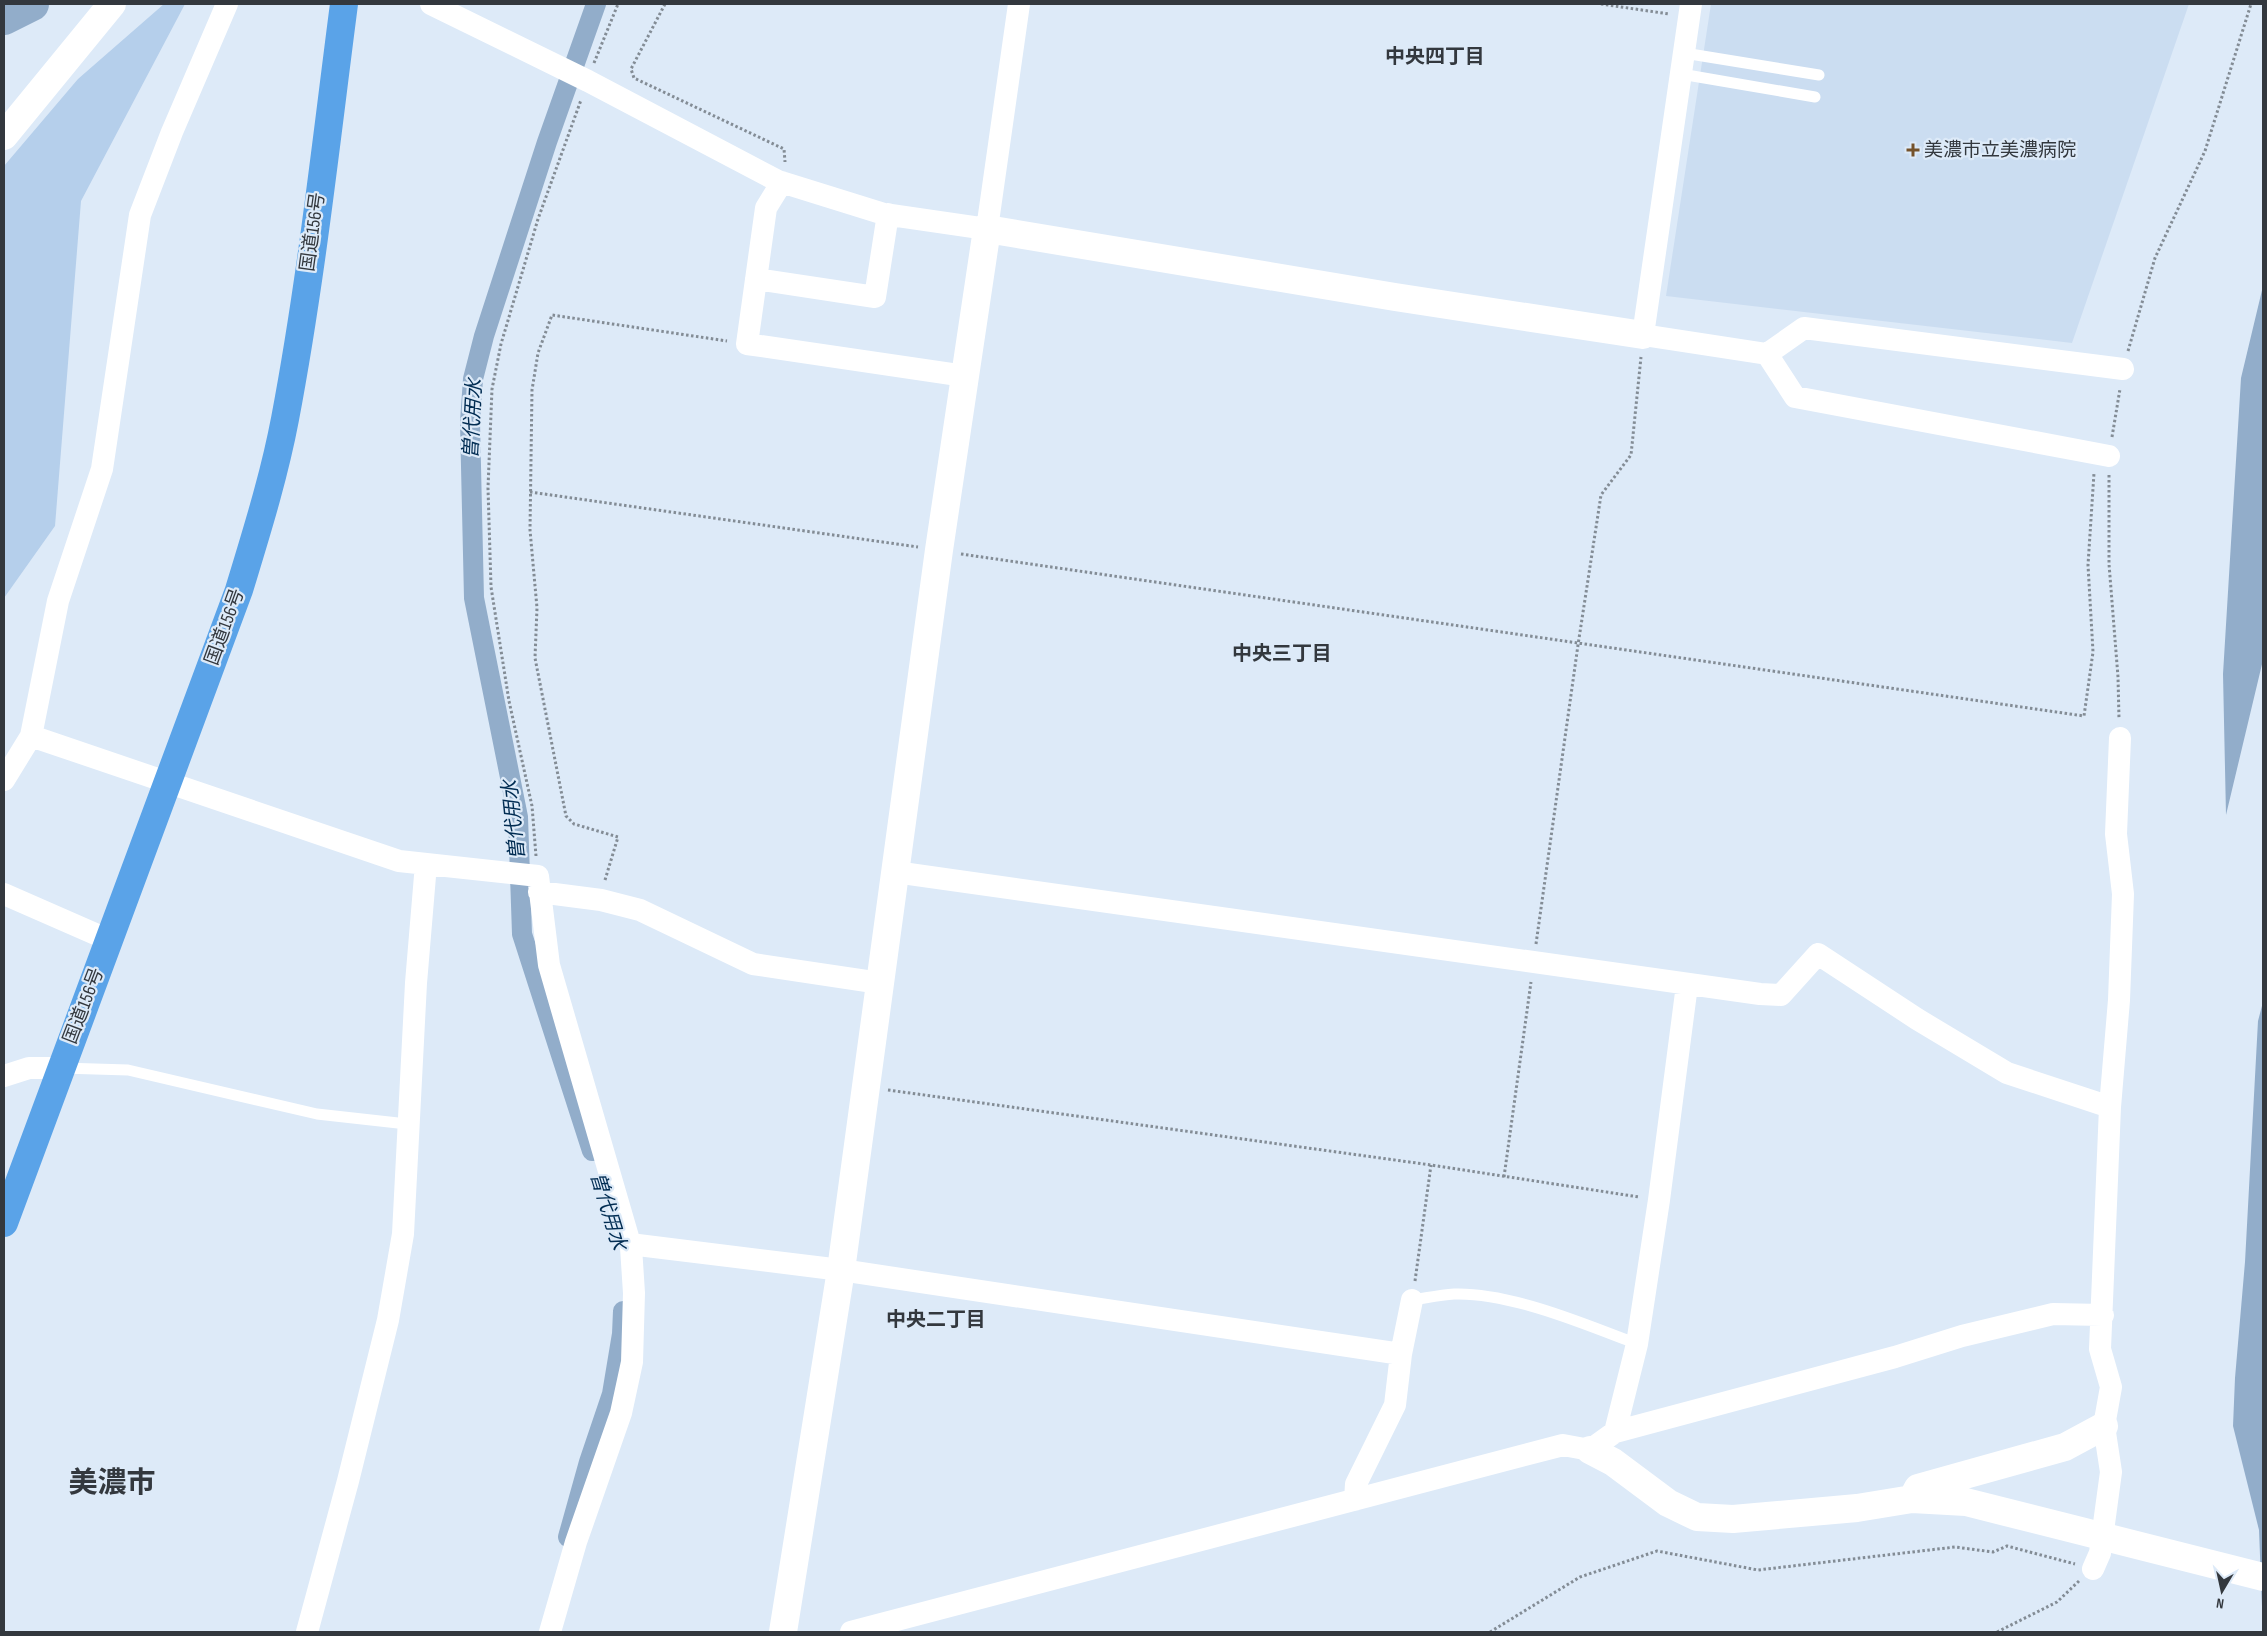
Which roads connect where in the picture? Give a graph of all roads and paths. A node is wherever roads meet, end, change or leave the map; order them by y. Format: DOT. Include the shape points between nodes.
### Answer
graph roads {
  1 [pos="112,4"];
  2 [pos="227,4"];
  3 [pos="344,4"];
  4 [pos="432,4"];
  5 [pos="665,4"];
  6 [pos="1019,4"];
  7 [pos="1601,4"];
  8 [pos="2252,4"];
  9 [pos="1690,10"];
  10 [pos="1683,64"];
  11 [pos="1819,75"];
  12 [pos="1815,97"];
  13 [pos="4,136"];
  14 [pos="556,168"];
  15 [pos="780,182"];
  16 [pos="888,214"];
  17 [pos="987,229"];
  18 [pos="756,279"];
  19 [pos="1643,335"];
  20 [pos="747,344"];
  21 [pos="1767,354"];
  22 [pos="2123,369"];
  23 [pos="965,376"];
  24 [pos="2102,455"];
  25 [pos="530,492"];
  26 [pos="939,550"];
  27 [pos="1578,645"];
  28 [pos="31,736"];
  29 [pos="2120,738"];
  30 [pos="4,780"];
  31 [pos="168,783"];
  32 [pos="426,864"];
  33 [pos="895,872"];
  34 [pos="539,884"];
  35 [pos="4,894"];
  36 [pos="601,900"];
  37 [pos="109,940"];
  38 [pos="1533,963"];
  39 [pos="880,983"];
  40 [pos="1687,985"];
  41 [pos="61,1068"];
  42 [pos="4,1076"];
  43 [pos="866,1087"];
  44 [pos="2110,1107"];
  45 [pos="407,1124"];
  46 [pos="1431,1166"];
  47 [pos="1504,1177"];
  48 [pos="1659,1200"];
  49 [pos="4,1223"];
  50 [pos="631,1247"];
  51 [pos="841,1270"];
  52 [pos="1412,1300"];
  53 [pos="2103,1315"];
  54 [pos="1637,1344"];
  55 [pos="1402,1354"];
  56 [pos="2104,1426"];
  57 [pos="1615,1432"];
  58 [pos="1590,1450"];
  59 [pos="1912,1499"];
  60 [pos="1355,1500"];
  61 [pos="2092,1569"];
  62 [pos="2263,1577"];
  63 [pos="307,1632"];
  64 [pos="550,1632"];
  65 [pos="783,1632"];
  66 [pos="851,1632"];
  67 [pos="1490,1632"];
  68 [pos="1997,1632"];
  1 -- 13 [label="street"];
  2 -- 28 [label="street" via="140,215 102,469 58,601"];
  3 -- 31 [label="highway, 国道156号" via="285,421 239,590"];
  4 -- 15 [label="street" via="587,80"];
  5 -- 15 [label="path" via="631,69 634,78 784,149"];
  6 -- 17 [label="street"];
  7 -- 9 [label="path"];
  8 -- 22 [label="path" via="2205,151 2155,258"];
  9 -- 10 [label="street"];
  10 -- 11 [label="lane"];
  10 -- 12 [label="lane"];
  10 -- 19 [label="street"];
  14 -- 34 [label="path" via="501,344 492,389 488,488 491,587 509,701 532,806"];
  15 -- 16 [label="street"];
  15 -- 18 [label="street" via="766,208"];
  16 -- 17 [label="street"];
  16 -- 18 [label="street" via="875,298"];
  17 -- 19 [label="street"];
  17 -- 23 [label="street"];
  18 -- 20 [label="street"];
  19 -- 21 [label="street"];
  19 -- 27 [label="path" via="1631,455 1601,495"];
  20 -- 23 [label="street"];
  20 -- 25 [label="path" via="552,315 538,353 532,390"];
  21 -- 22 [label="street" via="1804,328"];
  21 -- 24 [label="street" via="1795,397"];
  22 -- 24 [label="path"];
  23 -- 26 [label="street"];
  24 -- 27 [label="path" via="2088,565 2093,652 2084,716"];
  24 -- 29 [label="path"];
  25 -- 26 [label="path"];
  25 -- 36 [label="path" via="537,608 535,658 566,816 574,824 618,837"];
  26 -- 27 [label="path"];
  26 -- 33 [label="street"];
  27 -- 38 [label="path"];
  28 -- 30 [label="street"];
  28 -- 31 [label="street"];
  29 -- 44 [label="street" via="2116,834 2123,894"];
  31 -- 32 [label="street" via="399,861"];
  31 -- 37 [label="highway, 国道156号"];
  32 -- 34 [label="street" via="508,872"];
  32 -- 45 [label="street"];
  33 -- 38 [label="street"];
  33 -- 39 [label="street"];
  34 -- 36 [label="street"];
  34 -- 50 [label="street" via="549,965"];
  35 -- 37 [label="street"];
  36 -- 39 [label="street" via="640,910 753,964"];
  37 -- 41 [label="highway, 国道156号"];
  38 -- 40 [label="street"];
  38 -- 47 [label="path"];
  39 -- 43 [label="street"];
  40 -- 44 [label="street" via="1781,995 1818,954 2007,1073"];
  40 -- 48 [label="street"];
  41 -- 42 [label="street" via="28,1068"];
  41 -- 45 [label="lane" via="128,1070 317,1114"];
  41 -- 49 [label="highway, 国道156号"];
  43 -- 46 [label="path"];
  43 -- 51 [label="street"];
  44 -- 53 [label="street"];
  45 -- 63 [label="street" via="402,1234 388,1320"];
  46 -- 47 [label="path"];
  46 -- 52 [label="path"];
  47 -- 48 [label="path"];
  48 -- 54 [label="street"];
  50 -- 51 [label="street" via="638,1245"];
  50 -- 64 [label="street" via="634,1294 630,1371 621,1413 576,1542"];
  51 -- 55 [label="street"];
  51 -- 65 [label="street"];
  52 -- 54 [label="lane" via="1455,1294 1497,1298 1568,1318"];
  52 -- 55 [label="street"];
  53 -- 56 [label="street" via="2100,1349 2111,1387"];
  53 -- 57 [label="street" via="2044,1316"];
  54 -- 57 [label="street"];
  55 -- 60 [label="street" via="1395,1405 1356,1484"];
  56 -- 59 [label="street" via="2065,1447 1918,1488"];
  56 -- 61 [label="street" via="2112,1472 2100,1554"];
  57 -- 58 [label="street"];
  58 -- 59 [label="street" via="1613,1462 1668,1503 1697,1517 1733,1519 1857,1508"];
  58 -- 60 [label="street" via="1563,1445"];
  59 -- 62 [label="street" via="1966,1502"];
  60 -- 66 [label="street"];
  61 -- 67 [label="path" via="2007,1546 1993,1552 1955,1547 1758,1570 1657,1550 1580,1577"];
  61 -- 68 [label="path" via="2057,1602"];
}
